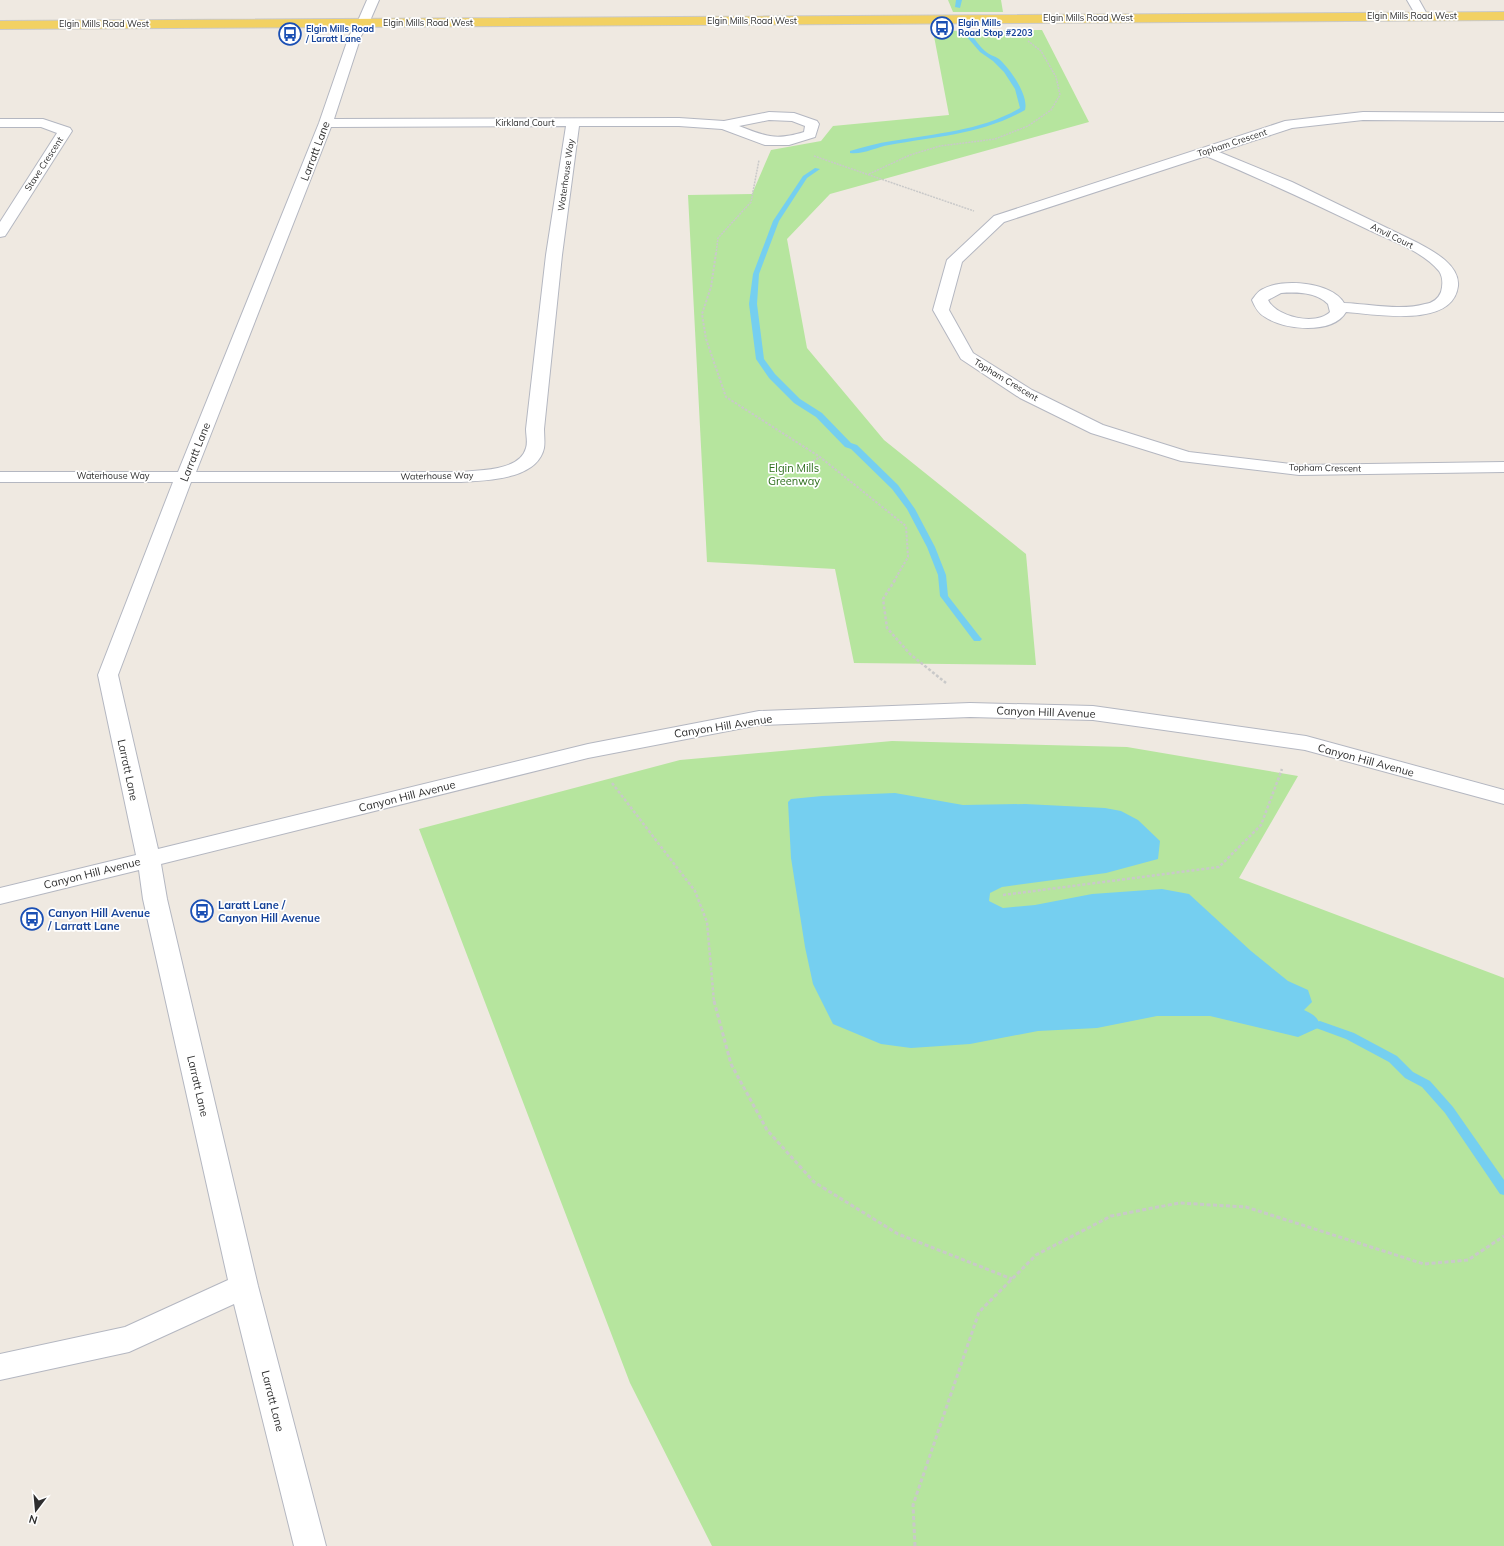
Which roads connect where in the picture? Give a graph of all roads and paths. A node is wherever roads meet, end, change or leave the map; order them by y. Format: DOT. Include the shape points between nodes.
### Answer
graph roads {
  1 [pos="373,0"];
  2 [pos="1413,0"];
  3 [pos="1422,16"];
  4 [pos="1504,16"];
  5 [pos="363,23"];
  6 [pos="0,25"];
  7 [pos="1027,41"];
  8 [pos="1504,117"];
  9 [pos="0,123"];
  10 [pos="326,123"];
  11 [pos="573,123"];
  12 [pos="724,125"];
  13 [pos="1206,151"];
  14 [pos="761,156"];
  15 [pos="813,156"];
  16 [pos="869,174"];
  17 [pos="999,219"];
  18 [pos="0,233"];
  19 [pos="1338,307"];
  20 [pos="820,456"];
  21 [pos="1504,467"];
  22 [pos="796,472"];
  23 [pos="185,476"];
  24 [pos="0,477"];
  25 [pos="946,683"];
  26 [pos="1282,769"];
  27 [pos="612,783"];
  28 [pos="1504,797"];
  29 [pos="148,860"];
  30 [pos="1003,895"];
  31 [pos="0,896"];
  32 [pos="1504,1236"];
  33 [pos="1012,1279"];
  34 [pos="244,1286"];
  35 [pos="0,1367"];
  36 [pos="310,1546"];
  37 [pos="915,1546"];
  1 -- 5 [label="street, Larratt Lane"];
  2 -- 3 [label="street"];
  3 -- 4 [label="main road, Elgin Mills Road West"];
  3 -- 5 [label="main road, Elgin Mills Road West"];
  5 -- 6 [label="main road, Elgin Mills Road West"];
  5 -- 10 [label="street, Larratt Lane" via="355,36"];
  7 -- 16 [label="path" via="1041,51 1056,77 1060,95 1051,110 1028,126 995,139 940,146 910,155"];
  8 -- 13 [label="street, Topham Crescent" via="1363,116 1290,124"];
  9 -- 18 [label="street, Stave Crescent" via="43,123 65,131"];
  10 -- 11 [label="street, Kirkland Court"];
  10 -- 23 [label="street, Larratt Lane"];
  11 -- 12 [label="street, Kirkland Court" via="679,122"];
  11 -- 23 [label="street, Waterhouse Way" via="554,255 535,429 535,451 526,463 501,474 461,477"];
  12 -- 12 [label="street, Kirkland Court" via="769,116 794,117 812,124 810,134 789,141 765,141"];
  13 -- 17 [label="street, Topham Crescent"];
  13 -- 19 [label="street, Anvil Court" via="1287,185 1413,246 1433,258 1447,272 1451,283 1447,297 1436,306 1418,311"];
  14 -- 20 [label="path" via="751,202 718,238 711,287 702,314 706,339 726,397"];
  15 -- 16 [label="path"];
  16 -- 17 [label="path"];
  17 -- 21 [label="street, Topham Crescent" via="955,260 941,310 967,356 1026,394 1097,429 1187,457 1299,470"];
  20 -- 22 [label="path"];
  20 -- 25 [label="path" via="906,526 908,557 883,599 887,628 910,654"];
  23 -- 24 [label="street, Waterhouse Way"];
  23 -- 29 [label="street, Larratt Lane" via="108,676"];
  26 -- 30 [label="path" via="1261,825 1219,866"];
  27 -- 33 [label="path" via="695,891 707,922 713,999 731,1064 767,1130 814,1182 898,1234"];
  28 -- 29 [label="street, Canyon Hill Avenue" via="1306,743 1093,713 970,710 759,718 588,751"];
  29 -- 31 [label="street, Canyon Hill Avenue"];
  29 -- 34 [label="street, Larratt Lane"];
  32 -- 33 [label="path" via="1468,1260 1424,1264 1246,1207 1179,1203 1111,1216 1036,1255"];
  33 -- 37 [label="path" via="979,1312 913,1505"];
  34 -- 35 [label="street" via="129,1339"];
  34 -- 36 [label="street, Larratt Lane"];
}
